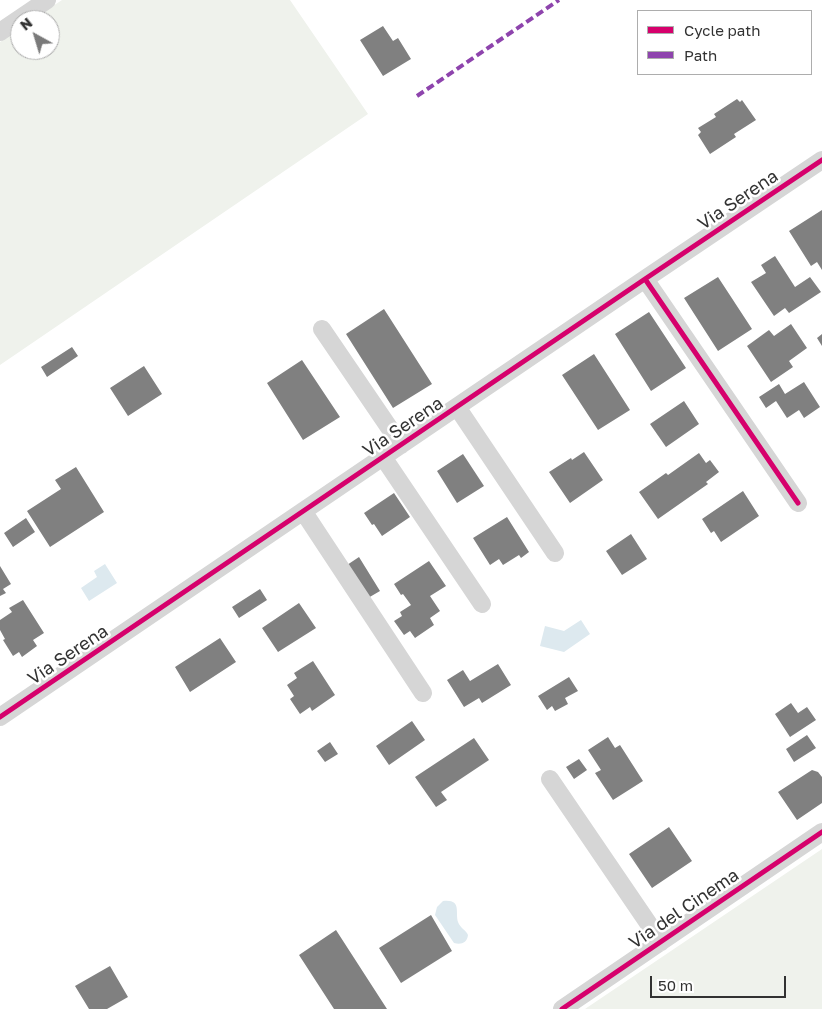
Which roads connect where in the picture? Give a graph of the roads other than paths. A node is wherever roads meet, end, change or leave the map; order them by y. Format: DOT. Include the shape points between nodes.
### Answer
graph roads {
  1 [pos="47,0"];
  2 [pos="0,32"];
  3 [pos="820,167"];
  4 [pos="645,280"];
  5 [pos="322,329"];
  6 [pos="456,407"];
  7 [pos="401,445"];
  8 [pos="383,457"];
  9 [pos="798,503"];
  10 [pos="303,512"];
  11 [pos="556,553"];
  12 [pos="482,604"];
  13 [pos="423,693"];
  14 [pos="2,711"];
  15 [pos="550,779"];
  16 [pos="822,832"];
  17 [pos="661,942"];
  18 [pos="562,1009"];
  1 -- 2 [label="street"];
  3 -- 4 [label="street, Via Serena"];
  4 -- 6 [label="street, Via Serena"];
  4 -- 9 [label="street"];
  5 -- 7 [label="street"];
  6 -- 7 [label="street, Via Serena"];
  6 -- 11 [label="street"];
  7 -- 8 [label="street, Via Serena"];
  8 -- 10 [label="street, Via Serena"];
  8 -- 12 [label="street"];
  10 -- 13 [label="street"];
  10 -- 14 [label="street, Via Serena"];
  15 -- 17 [label="street"];
  16 -- 17 [label="street, Via del Cinema"];
  17 -- 18 [label="street, Via del Cinema"];
}
